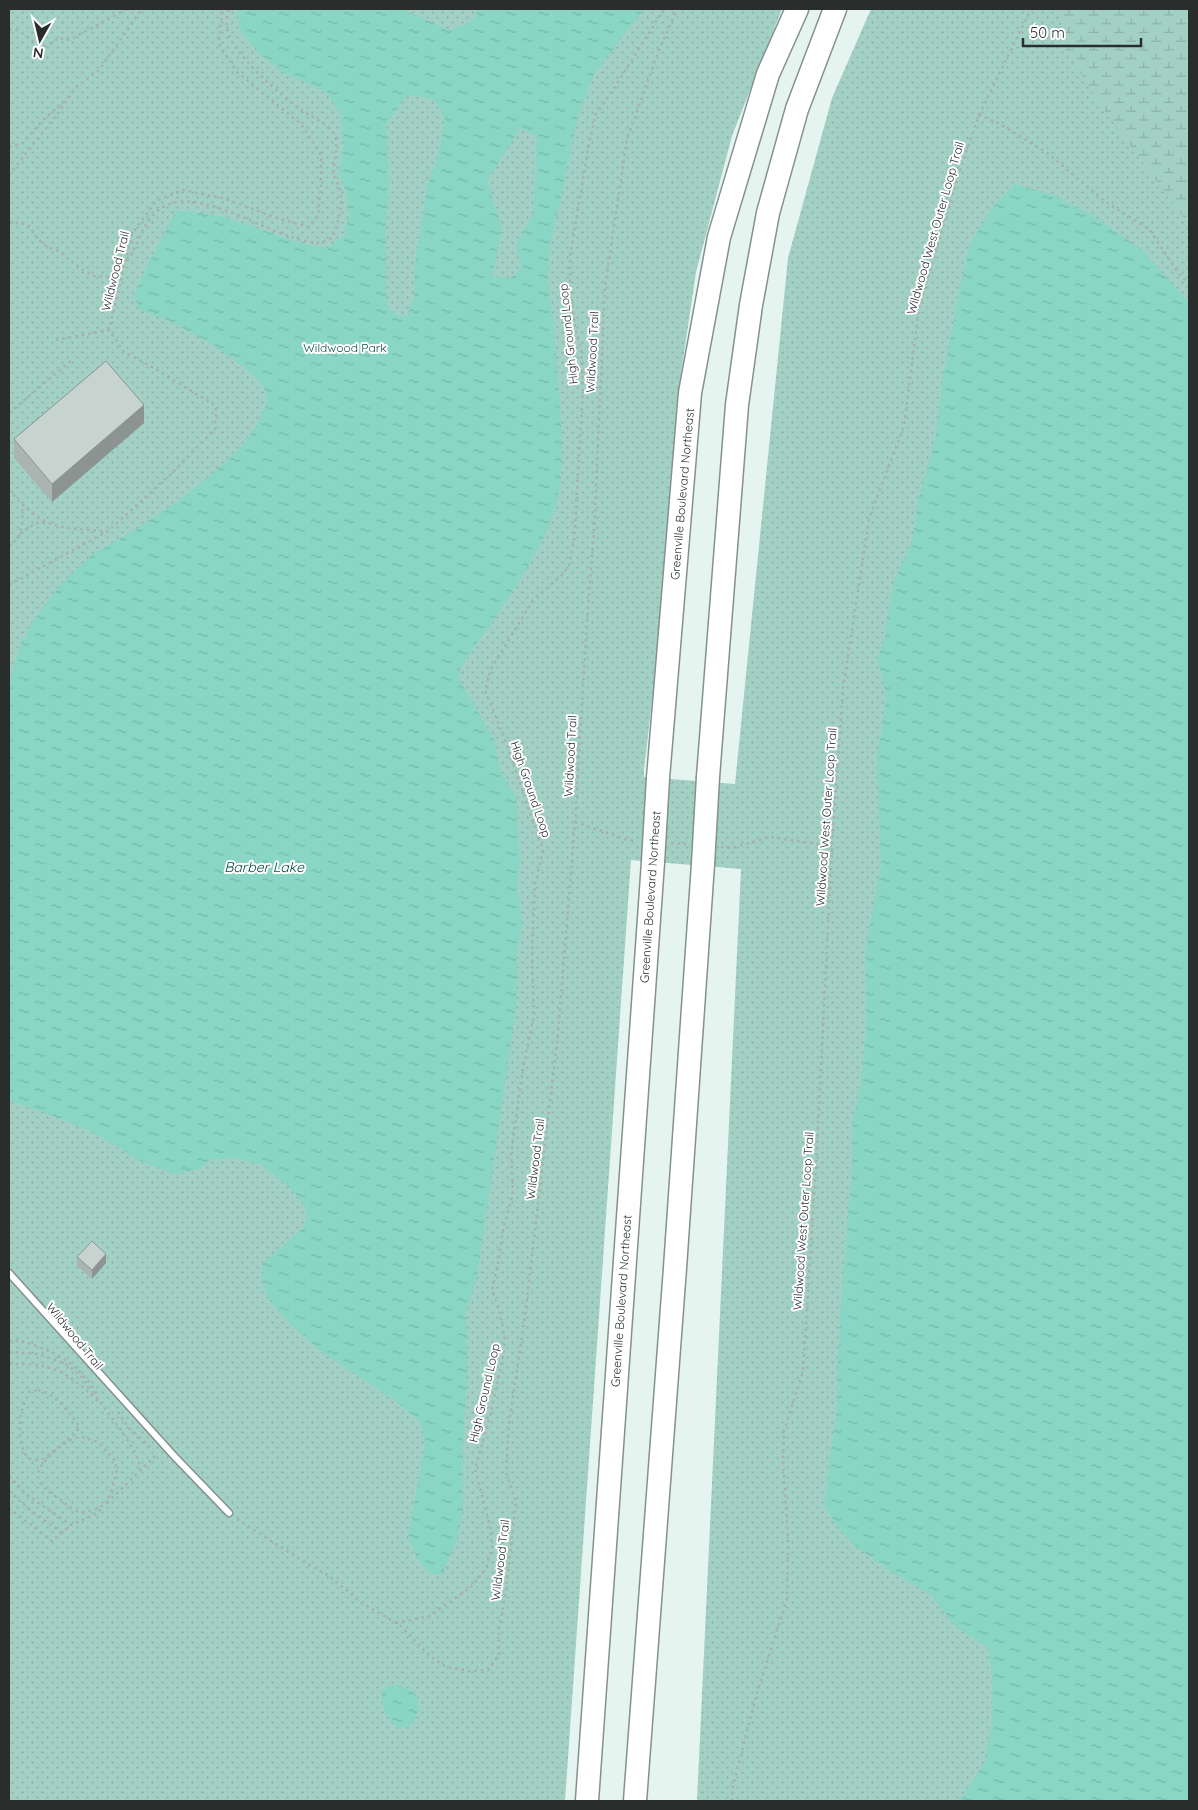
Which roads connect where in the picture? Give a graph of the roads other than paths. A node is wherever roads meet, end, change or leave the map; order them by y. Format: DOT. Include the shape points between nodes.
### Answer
graph roads {
  1 [pos="797,9"];
  2 [pos="835,9"];
  3 [pos="9,1274"];
  4 [pos="229,1513"];
  5 [pos="587,1801"];
  6 [pos="635,1801"];
  1 -- 5 [label="highway, Greenville Boulevard Northeast, bridge" via="768,74 719,237 690,393 658,778"];
  2 -- 6 [label="highway, bridge" via="797,109 770,203 737,405"];
  3 -- 4 [label="lane"];
}
